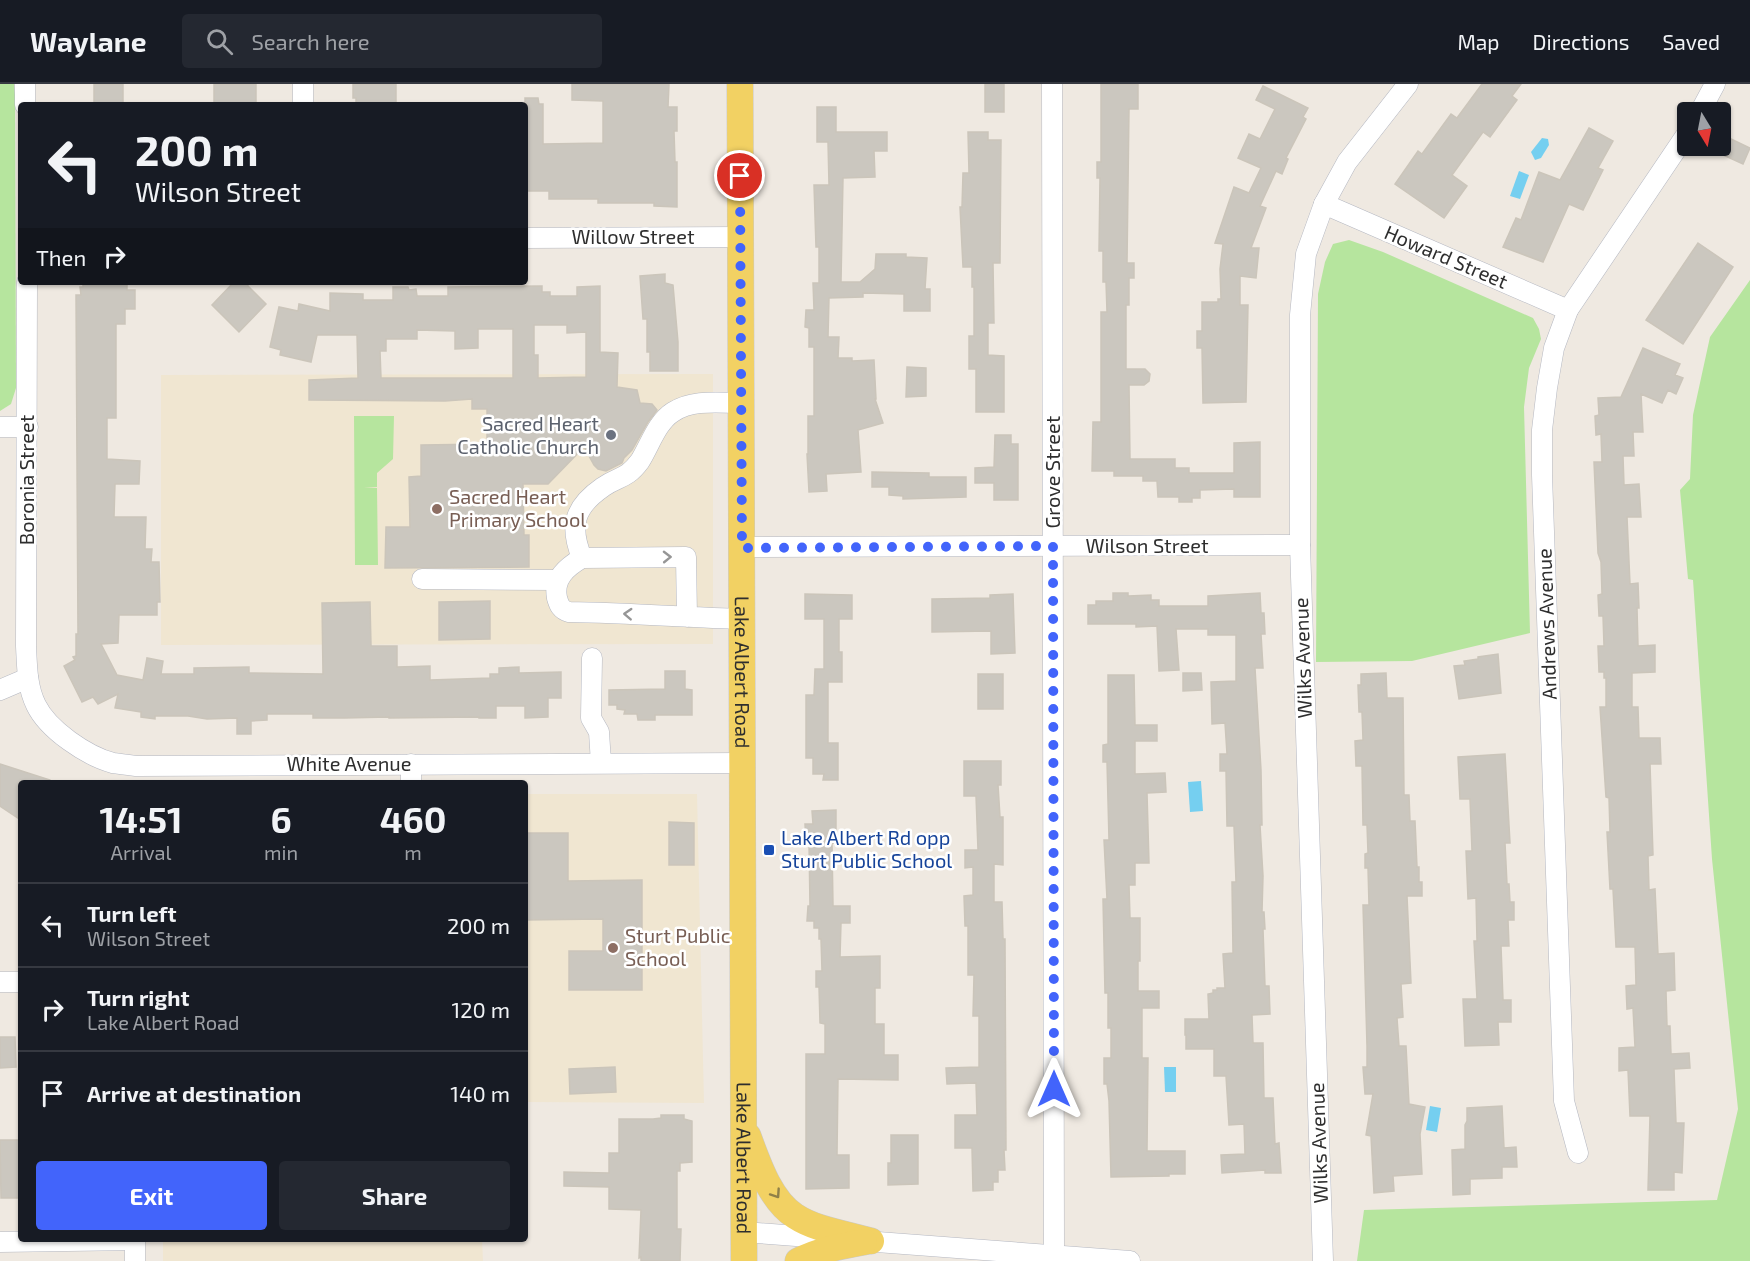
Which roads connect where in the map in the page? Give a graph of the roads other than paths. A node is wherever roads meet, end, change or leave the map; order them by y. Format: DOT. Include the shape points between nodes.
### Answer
graph roads {
  1 [pos="25,84"];
  2 [pos="303,84"];
  3 [pos="740,84"];
  4 [pos="1052,84"];
  5 [pos="1408,84"];
  6 [pos="1715,84"];
  7 [pos="25,102"];
  8 [pos="303,102"];
  9 [pos="1706,102"];
  10 [pos="1677,148"];
  11 [pos="1324,204"];
  12 [pos="741,237"];
  13 [pos="528,238"];
  14 [pos="27,285"];
  15 [pos="1568,310"];
  16 [pos="741,403"];
  17 [pos="0,427"];
  18 [pos="28,427"];
  19 [pos="1300,545"];
  20 [pos="1053,546"];
  21 [pos="742,548"];
  22 [pos="582,558"];
  23 [pos="422,579"];
  24 [pos="558,580"];
  25 [pos="687,617"];
  26 [pos="742,619"];
  27 [pos="592,658"];
  28 [pos="28,678"];
  29 [pos="0,690"];
  30 [pos="601,763"];
  31 [pos="742,763"];
  32 [pos="136,774"];
  33 [pos="411,774"];
  34 [pos="0,982"];
  35 [pos="18,982"];
  36 [pos="742,1122"];
  37 [pos="1578,1153"];
  38 [pos="744,1232"];
  39 [pos="871,1241"];
  40 [pos="0,1242"];
  41 [pos="18,1242"];
  42 [pos="135,1242"];
  43 [pos="1054,1255"];
  44 [pos="1027,1257"];
  45 [pos="135,1261"];
  46 [pos="744,1261"];
  47 [pos="798,1261"];
  48 [pos="1130,1261"];
  49 [pos="1323,1261"];
  1 -- 7 [label="street"];
  2 -- 8 [label="street"];
  3 -- 12 [label="main road, Lake Albert Road"];
  4 -- 20 [label="street, Grove Street"];
  5 -- 11 [label="street, Wilks Avenue" via="1347,162"];
  6 -- 9 [label="street"];
  10 -- 15 [label="street, Andrews Avenue"];
  11 -- 15 [label="street, Howard Street"];
  11 -- 19 [label="street, Wilks Avenue" via="1306,254 1300,315"];
  12 -- 13 [label="street, Willow Street"];
  12 -- 16 [label="main road, Lake Albert Road"];
  14 -- 18 [label="street, Boronia Street"];
  15 -- 37 [label="street, Andrews Avenue" via="1554,348 1547,388 1542,475 1564,1101"];
  16 -- 21 [label="main road, Lake Albert Road"];
  16 -- 22 [label="street" via="700,403 672,412 625,477 604,486 575,518 575,541"];
  17 -- 18 [label="street"];
  18 -- 28 [label="street, Boronia Street"];
  19 -- 20 [label="street, Wilson Street"];
  19 -- 49 [label="street, Wilks Avenue"];
  20 -- 21 [label="street, Wilson Street"];
  20 -- 43 [label="street, Grove Street"];
  21 -- 26 [label="main road, Lake Albert Road"];
  22 -- 24 [label="street" via="568,566"];
  22 -- 25 [label="street, one-way" via="686,557"];
  23 -- 24 [label="street"];
  25 -- 24 [label="street, one-way" via="569,612 559,605"];
  25 -- 26 [label="street"];
  26 -- 31 [label="main road, Lake Albert Road"];
  27 -- 30 [label="street" via="591,718 599,732"];
  28 -- 29 [label="street"];
  28 -- 32 [label="street, White Avenue" via="36,706 51,725 93,755"];
  30 -- 31 [label="street, White Avenue"];
  30 -- 33 [label="street, White Avenue"];
  31 -- 36 [label="main road, Lake Albert Road"];
  32 -- 33 [label="street, White Avenue"];
  34 -- 35 [label="street"];
  36 -- 38 [label="main road, Lake Albert Road"];
  36 -- 39 [label="main road, one-way" via="768,1182 795,1216"];
  38 -- 39 [label="street"];
  38 -- 46 [label="main road, Lake Albert Road"];
  39 -- 44 [label="street"];
  39 -- 47 [label="main road" via="834,1248"];
  40 -- 41 [label="street"];
  42 -- 45 [label="street"];
  43 -- 44 [label="street"];
  43 -- 48 [label="street"];
}
